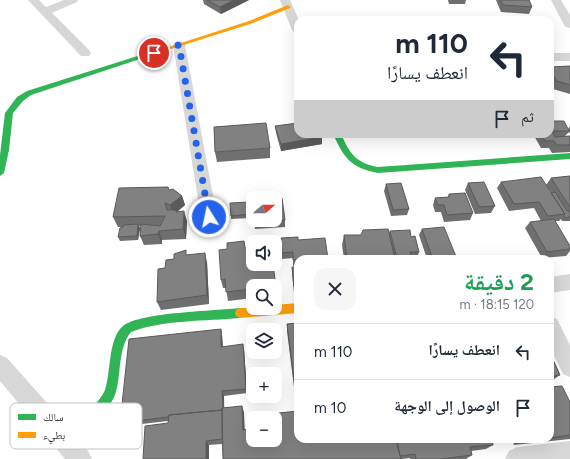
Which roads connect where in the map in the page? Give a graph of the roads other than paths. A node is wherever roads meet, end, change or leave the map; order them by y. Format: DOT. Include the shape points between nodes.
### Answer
graph roads {
  1 [pos="33,0"];
  2 [pos="73,0"];
  3 [pos="556,0"];
  4 [pos="287,3"];
  5 [pos="45,12"];
  6 [pos="294,20"];
  7 [pos="570,25"];
  8 [pos="179,45"];
  9 [pos="85,53"];
  10 [pos="554,57"];
  11 [pos="570,57"];
  12 [pos="4,126"];
  13 [pos="339,138"];
  14 [pos="570,156"];
  15 [pos="0,173"];
  16 [pos="209,217"];
  17 [pos="570,282"];
  18 [pos="554,284"];
  19 [pos="294,308"];
  20 [pos="554,333"];
  21 [pos="0,365"];
  22 [pos="570,367"];
  23 [pos="33,403"];
  24 [pos="103,403"];
  25 [pos="72,449"];
  26 [pos="570,452"];
  27 [pos="80,459"];
  28 [pos="517,459"];
  1 -- 5 [label="street"];
  2 -- 5 [label="street"];
  3 -- 7 [label="street"];
  4 -- 6 [label="street"];
  4 -- 8 [label="street" via="251,22"];
  5 -- 9 [label="street"];
  8 -- 12 [label="street" via="29,93 14,105"];
  8 -- 16 [label="street"];
  10 -- 11 [label="street"];
  12 -- 15 [label="street" via="5,150"];
  13 -- 14 [label="street" via="351,160 359,167 370,170"];
  17 -- 18 [label="street"];
  19 -- 24 [label="street" via="147,322 133,326 123,332 110,394"];
  20 -- 22 [label="street"];
  21 -- 23 [label="street"];
  25 -- 27 [label="street"];
  26 -- 28 [label="street"];
}
